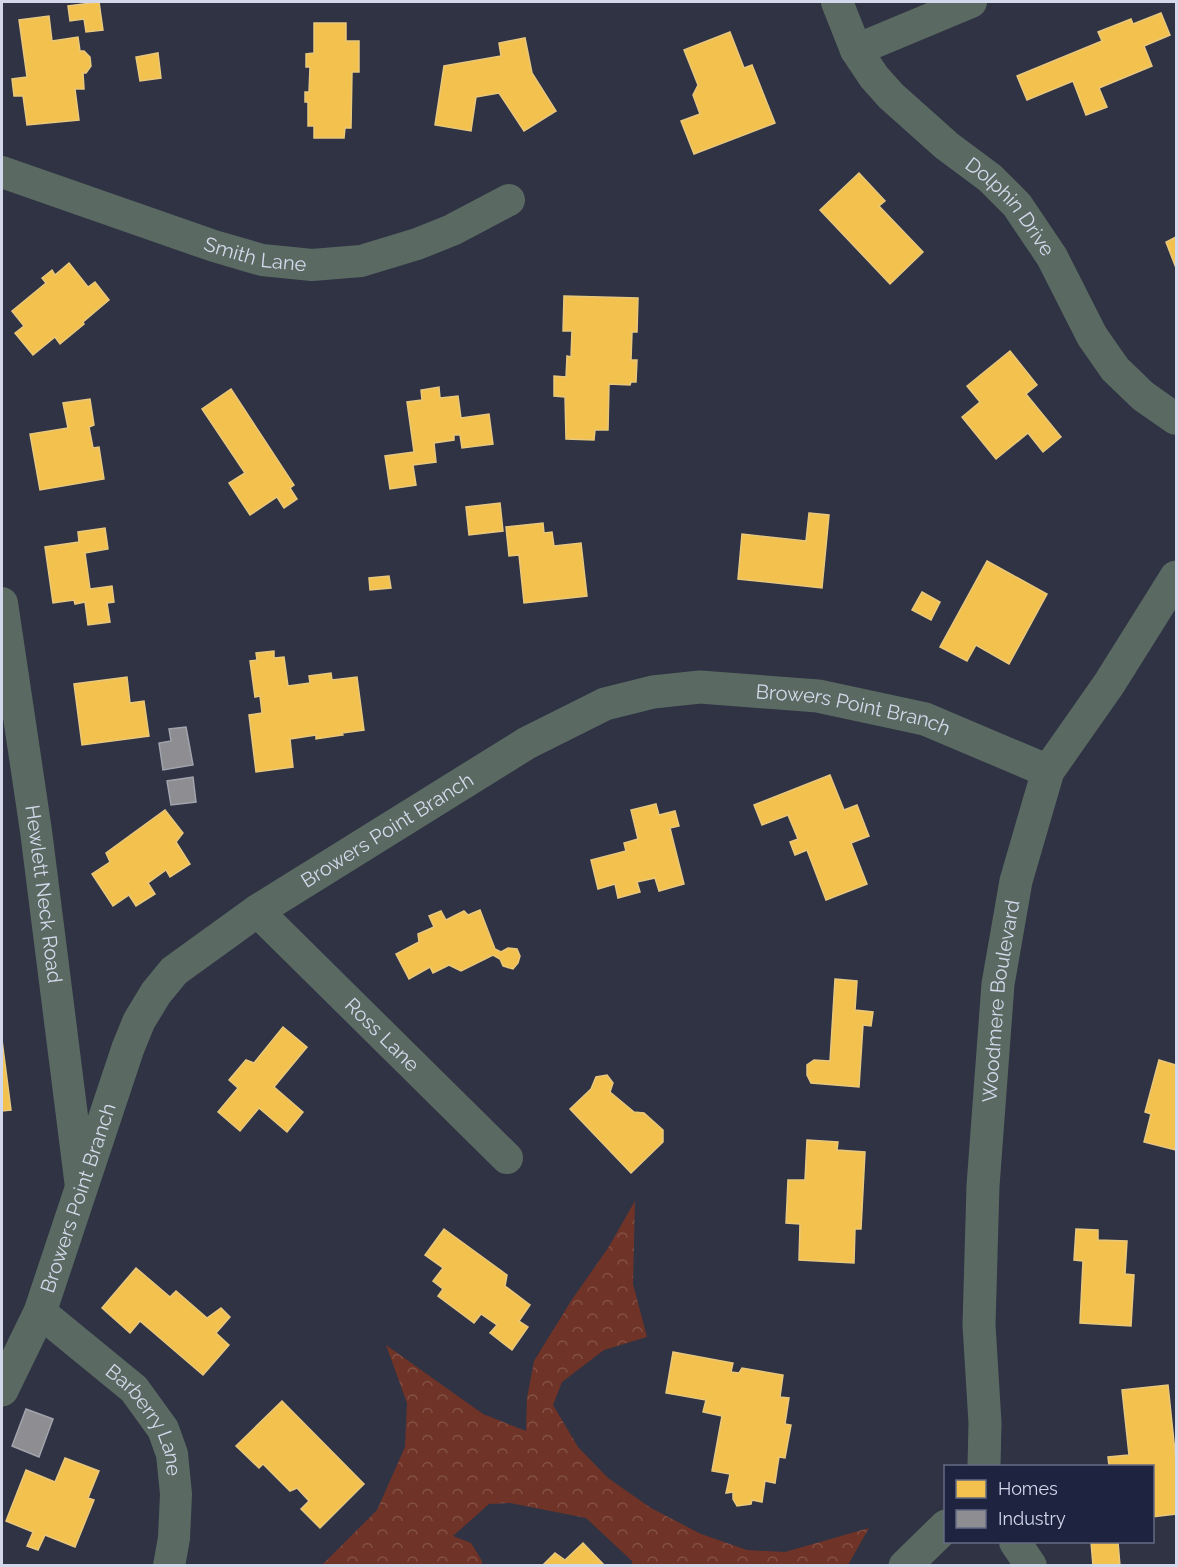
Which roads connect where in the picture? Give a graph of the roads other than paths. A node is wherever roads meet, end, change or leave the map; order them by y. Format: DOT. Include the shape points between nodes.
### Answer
graph roads {
  1 [pos="837,2"];
  2 [pos="971,2"];
  3 [pos="856,50"];
  4 [pos="2,172"];
  5 [pos="509,200"];
  6 [pos="1176,419"];
  7 [pos="1176,576"];
  8 [pos="2,603"];
  9 [pos="1048,771"];
  10 [pos="257,911"];
  11 [pos="507,1158"];
  12 [pos="81,1186"];
  13 [pos="40,1312"];
  14 [pos="6,1371"];
  15 [pos="984,1465"];
  16 [pos="944,1527"];
  17 [pos="1016,1543"];
  18 [pos="169,1566"];
  19 [pos="905,1566"];
  20 [pos="1031,1566"];
  1 -- 3 [label="street, Dolphin Drive"];
  2 -- 3 [label="street"];
  3 -- 6 [label="street, Dolphin Drive" via="891,96 1017,205 1052,257 1092,336 1115,369 1143,396"];
  4 -- 5 [label="street, Smith Lane" via="214,246 262,260 312,265 361,261 417,244"];
  7 -- 9 [label="street, Woodmere Boulevard" via="1109,684"];
  8 -- 12 [label="street, Hewlett Neck Road" via="36,831"];
  9 -- 10 [label="street, Browers Point Branch" via="925,719 818,696 700,687 653,692 605,704 527,743"];
  9 -- 15 [label="street, Woodmere Boulevard" via="1016,881 998,984 982,1220 979,1325"];
  10 -- 11 [label="street, Ross Lane"];
  10 -- 12 [label="street, Browers Point Branch" via="174,971 156,993 128,1048"];
  12 -- 13 [label="street, Browers Point Branch"];
  13 -- 14 [label="street, Browers Point Branch"];
  13 -- 18 [label="street, Barberry Lane" via="134,1389 163,1429 172,1454 176,1494"];
  16 -- 19 [label="street"];
  17 -- 20 [label="street"];
}
